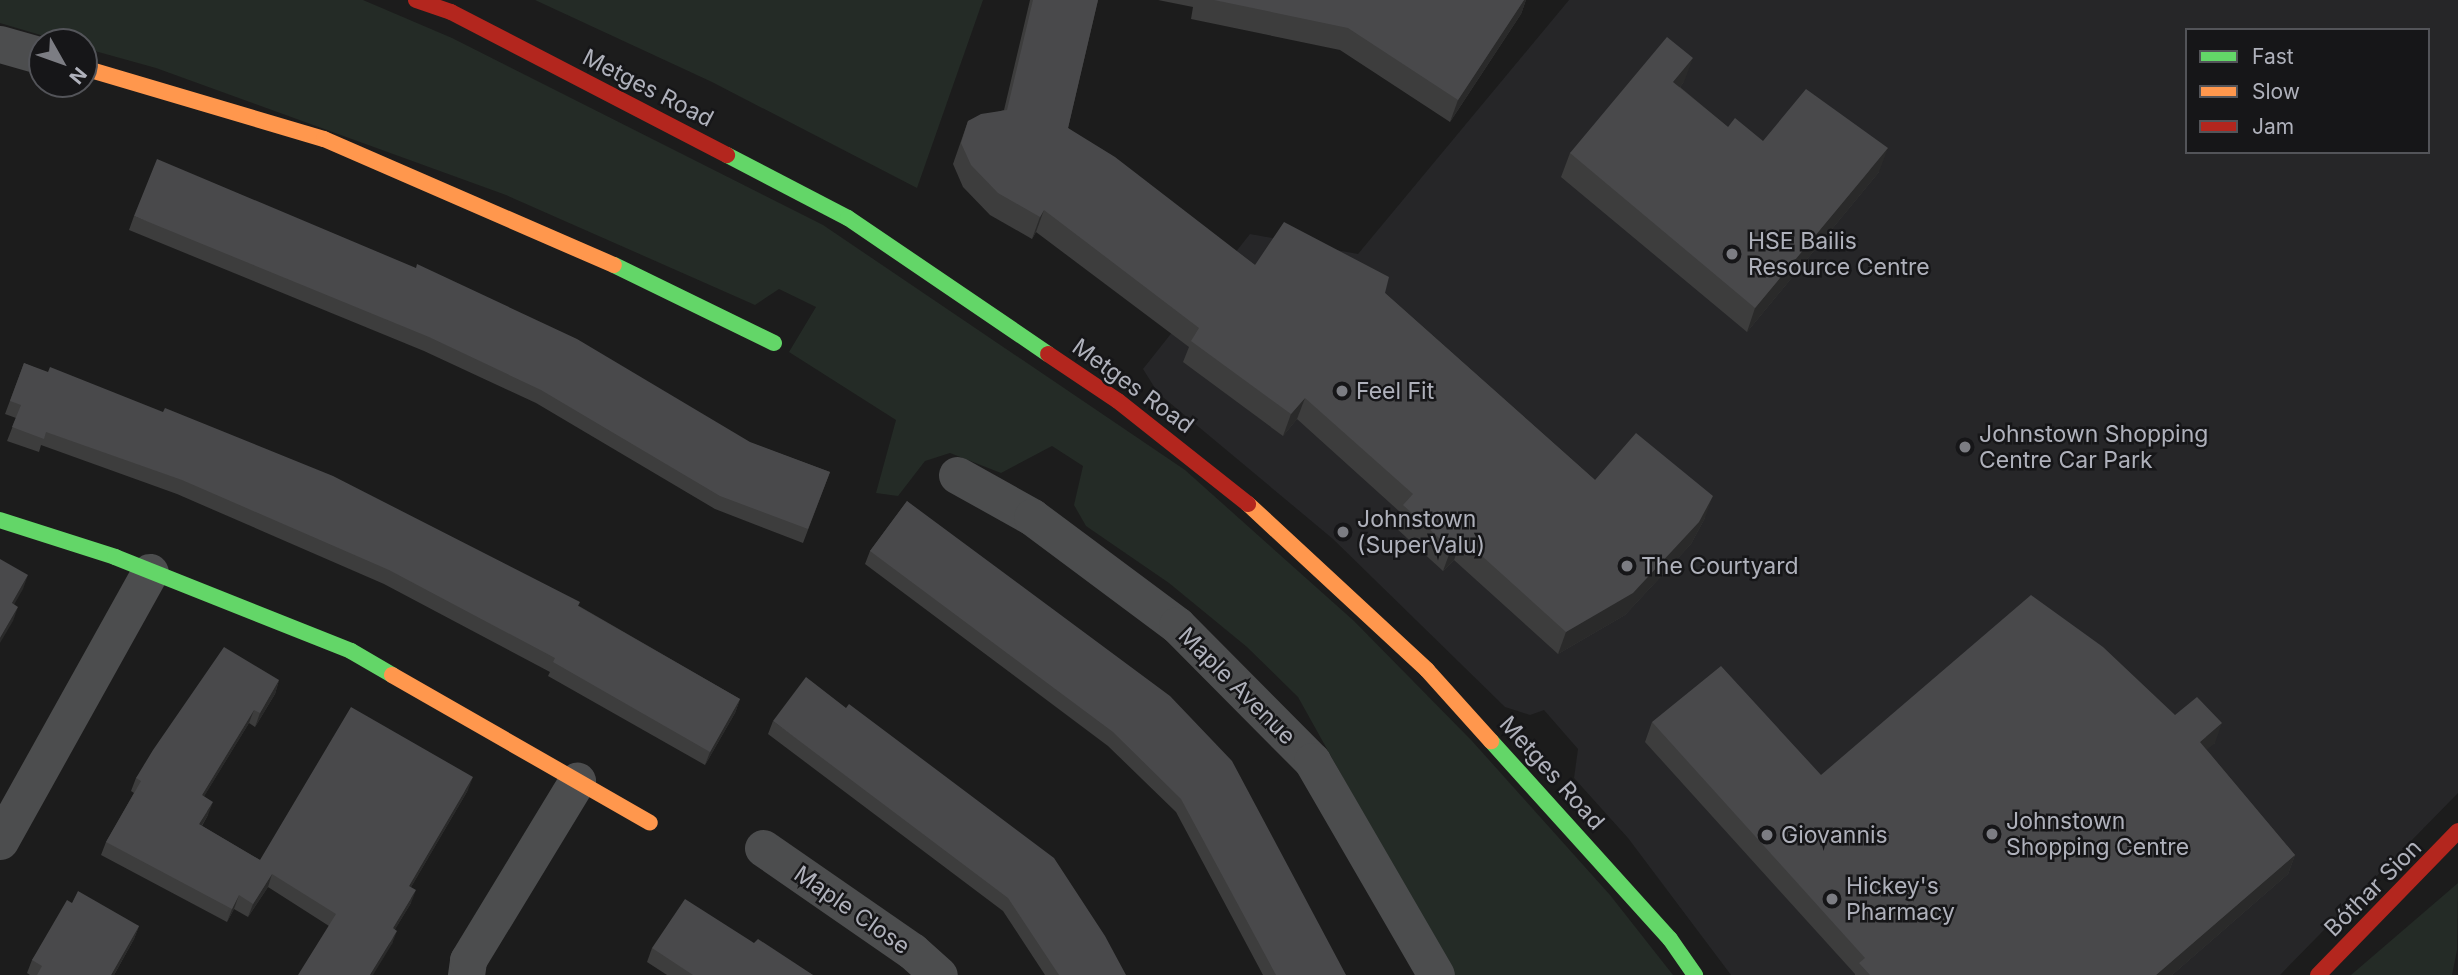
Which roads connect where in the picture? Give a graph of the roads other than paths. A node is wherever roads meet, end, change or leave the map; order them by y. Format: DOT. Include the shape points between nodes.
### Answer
graph roads {
  1 [pos="416,0"];
  2 [pos="0,44"];
  3 [pos="28,52"];
  4 [pos="98,72"];
  5 [pos="774,343"];
  6 [pos="957,475"];
  7 [pos="0,520"];
  8 [pos="150,572"];
  9 [pos="577,781"];
  10 [pos="650,823"];
  11 [pos="2458,831"];
  12 [pos="0,841"];
  13 [pos="763,848"];
  14 [pos="466,975"];
  15 [pos="939,975"];
  16 [pos="1436,975"];
  17 [pos="1695,975"];
  18 [pos="2318,975"];
  1 -- 17 [label="street, Metges Road" via="451,12 848,218 1128,409 1230,487 1427,670 1670,939"];
  2 -- 3 [label="street"];
  4 -- 5 [label="street" via="324,139 563,240"];
  6 -- 16 [label="street, Maple Avenue" via="1032,517 1177,625 1312,761"];
  7 -- 8 [label="street"];
  8 -- 9 [label="street" via="351,651"];
  8 -- 12 [label="street"];
  9 -- 10 [label="street"];
  9 -- 14 [label="street" via="468,960"];
  11 -- 18 [label="street, Bóthar Sion"];
  13 -- 15 [label="street, Maple Close" via="912,951"];
}
